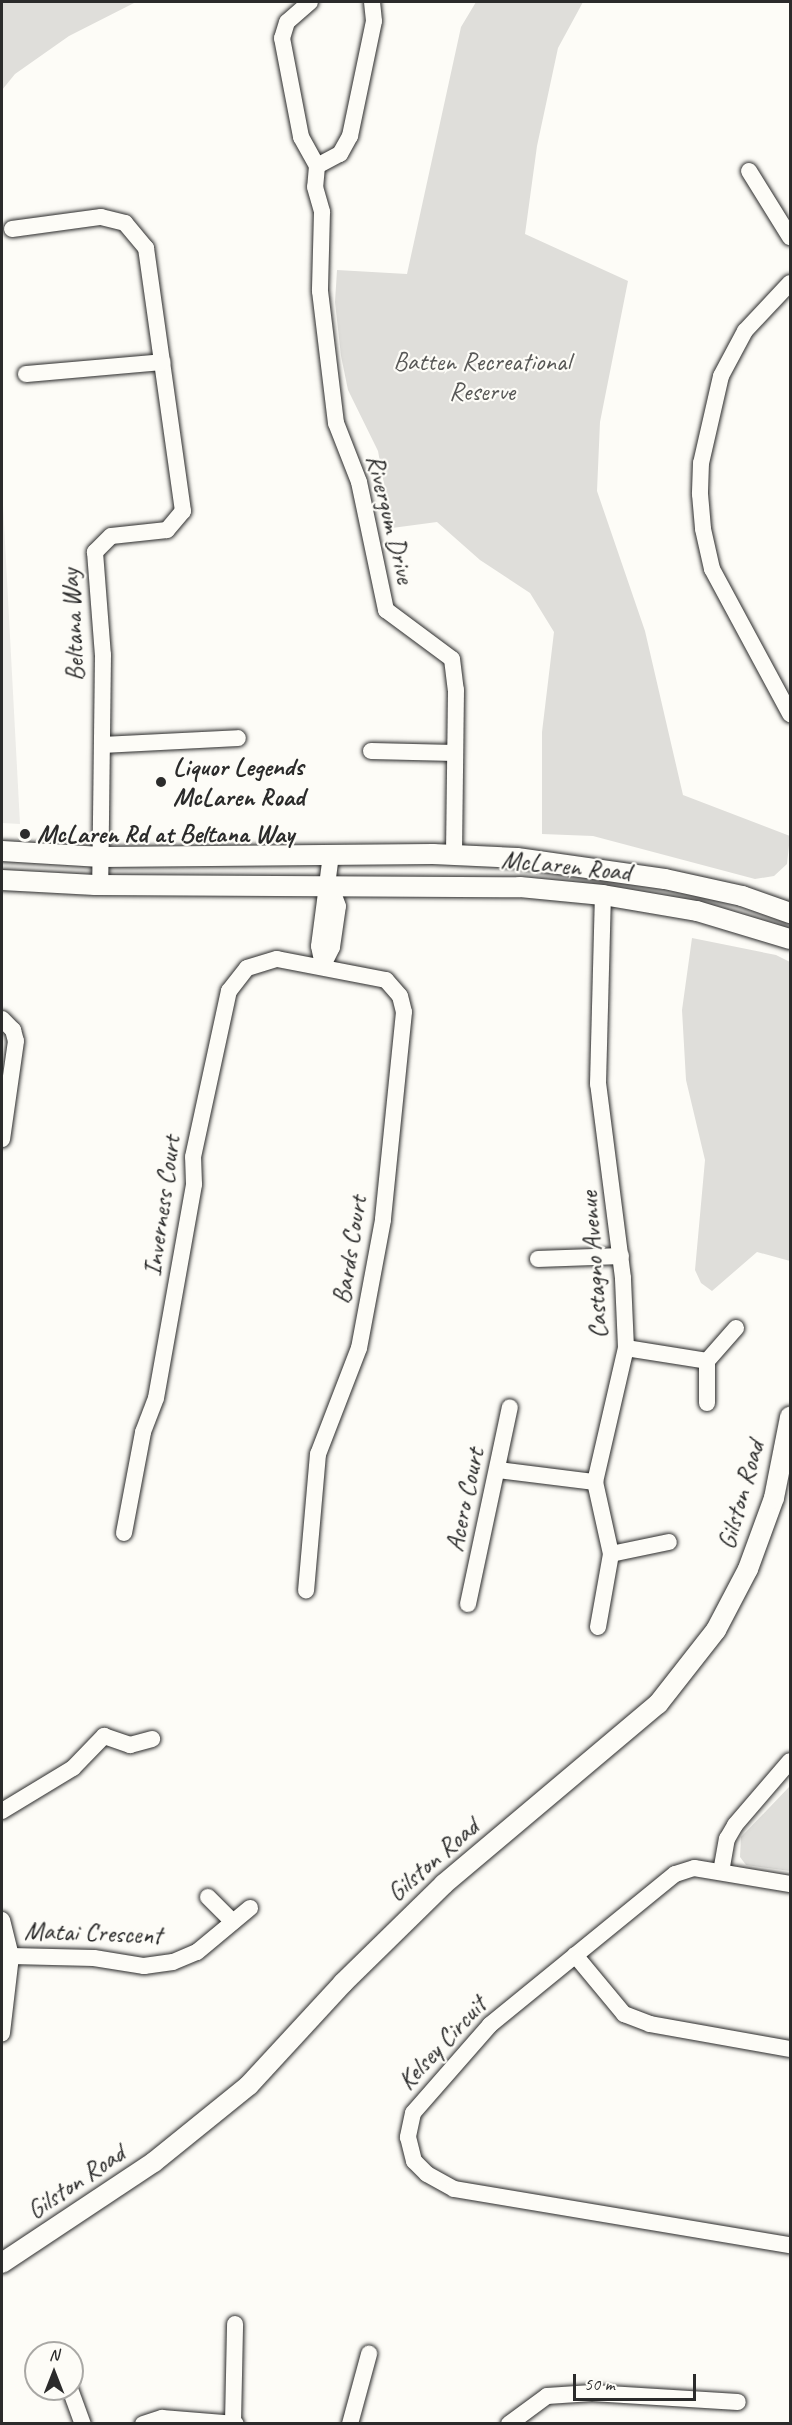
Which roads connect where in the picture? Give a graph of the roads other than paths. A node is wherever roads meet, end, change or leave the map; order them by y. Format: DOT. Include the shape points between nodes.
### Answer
graph roads {
  1 [pos="310,2"];
  2 [pos="372,2"];
  3 [pos="317,166"];
  4 [pos="749,171"];
  5 [pos="12,230"];
  6 [pos="790,237"];
  7 [pos="790,283"];
  8 [pos="162,362"];
  9 [pos="26,374"];
  10 [pos="790,714"];
  11 [pos="238,738"];
  12 [pos="102,745"];
  13 [pos="371,752"];
  14 [pos="455,753"];
  15 [pos="2,851"];
  16 [pos="331,855"];
  17 [pos="454,855"];
  18 [pos="101,857"];
  19 [pos="2,880"];
  20 [pos="100,885"];
  21 [pos="330,885"];
  22 [pos="603,895"];
  23 [pos="790,913"];
  24 [pos="790,939"];
  25 [pos="323,965"];
  26 [pos="2,1019"];
  27 [pos="2,1140"];
  28 [pos="621,1256"];
  29 [pos="538,1259"];
  30 [pos="736,1328"];
  31 [pos="626,1348"];
  32 [pos="707,1360"];
  33 [pos="707,1403"];
  34 [pos="510,1407"];
  35 [pos="790,1417"];
  36 [pos="498,1470"];
  37 [pos="595,1482"];
  38 [pos="124,1533"];
  39 [pos="669,1542"];
  40 [pos="611,1554"];
  41 [pos="306,1590"];
  42 [pos="468,1604"];
  43 [pos="598,1627"];
  44 [pos="152,1739"];
  45 [pos="790,1761"];
  46 [pos="2,1811"];
  47 [pos="721,1872"];
  48 [pos="790,1884"];
  49 [pos="208,1898"];
  50 [pos="250,1908"];
  51 [pos="2,1920"];
  52 [pos="233,1922"];
  53 [pos="575,1955"];
  54 [pos="11,1956"];
  55 [pos="2,2033"];
  56 [pos="790,2049"];
  57 [pos="790,2245"];
  58 [pos="2,2263"];
  59 [pos="235,2324"];
  60 [pos="369,2354"];
  61 [pos="74,2401"];
  62 [pos="738,2402"];
  63 [pos="235,2423"];
  64 [pos="83,2424"];
  65 [pos="142,2424"];
  66 [pos="350,2424"];
  67 [pos="509,2424"];
  1 -- 3 [label="street, Rivergum Drive" via="287,22 282,38 301,137"];
  2 -- 3 [label="street" via="374,21 350,136 340,154"];
  3 -- 14 [label="street, Rivergum Drive" via="315,187 322,212 320,291 336,423 359,482 386,610 452,659 456,690"];
  4 -- 6 [label="street"];
  5 -- 8 [label="street, Beltana Way" via="100,217 125,223 146,248"];
  7 -- 10 [label="street" via="745,331 721,376 701,463 700,494 712,569"];
  8 -- 9 [label="street"];
  8 -- 12 [label="street, Beltana Way" via="183,511 167,530 111,536 95,552 104,655"];
  11 -- 12 [label="street"];
  12 -- 18 [label="street, Beltana Way"];
  13 -- 14 [label="street"];
  14 -- 17 [label="street, Rivergum Drive"];
  15 -- 18 [label="main road, McLaren Road"];
  16 -- 17 [label="main road, McLaren Road"];
  16 -- 18 [label="main road, McLaren Road"];
  16 -- 21 [label="street"];
  17 -- 23 [label="main road, McLaren Road" via="517,858 631,873 742,896"];
  18 -- 20 [label="street, Beltana Way"];
  19 -- 20 [label="main road, McLaren Road"];
  20 -- 21 [label="main road, McLaren Road"];
  21 -- 22 [label="main road, McLaren Road" via="482,885"];
  21 -- 25 [label="street" via="338,906 332,947"];
  22 -- 24 [label="main road, McLaren Road" via="717,916"];
  22 -- 28 [label="street, Castagno Avenue" via="598,1084"];
  25 -- 38 [label="street, Inverness Court" via="294,960 258,962 239,975 229,991 193,1157 194,1184 156,1398 143,1432"];
  25 -- 41 [label="street, Bards Court" via="386,980 400,996 404,1012 383,1220 359,1348 318,1454"];
  26 -- 27 [label="street" via="13,1030 16,1041"];
  28 -- 29 [label="street"];
  28 -- 31 [label="street, Castagno Avenue"];
  30 -- 32 [label="street"];
  31 -- 32 [label="street"];
  31 -- 37 [label="street, Castagno Avenue"];
  32 -- 33 [label="street"];
  34 -- 36 [label="street, Acero Court"];
  35 -- 58 [label="main road, Gilston Road" via="774,1498 748,1569 716,1630 658,1704 444,1884 343,1983 249,2085 154,2162"];
  36 -- 37 [label="street"];
  36 -- 42 [label="street, Acero Court"];
  37 -- 40 [label="street, Castagno Avenue"];
  39 -- 40 [label="street"];
  40 -- 43 [label="street, Castagno Avenue"];
  44 -- 46 [label="street" via="130,1745 104,1736 73,1768"];
  45 -- 47 [label="street" via="735,1825 727,1839"];
  47 -- 48 [label="street, Kelsey Circuit"];
  47 -- 53 [label="street, Kelsey Circuit" via="694,1868 675,1874"];
  49 -- 52 [label="street"];
  50 -- 52 [label="street, Matai Crescent"];
  51 -- 54 [label="street"];
  52 -- 54 [label="street, Matai Crescent" via="197,1952 172,1962 144,1966 94,1959"];
  53 -- 56 [label="street" via="624,2014 650,2024"];
  53 -- 57 [label="street, Kelsey Circuit" via="490,2025 412,2112 408,2137 414,2160 427,2174 454,2189"];
  54 -- 55 [label="street"];
  59 -- 63 [label="street"];
  60 -- 66 [label="street"];
  61 -- 64 [label="street"];
  62 -- 67 [label="street" via="592,2393 547,2396"];
  63 -- 65 [label="street" via="162,2418"];
}
